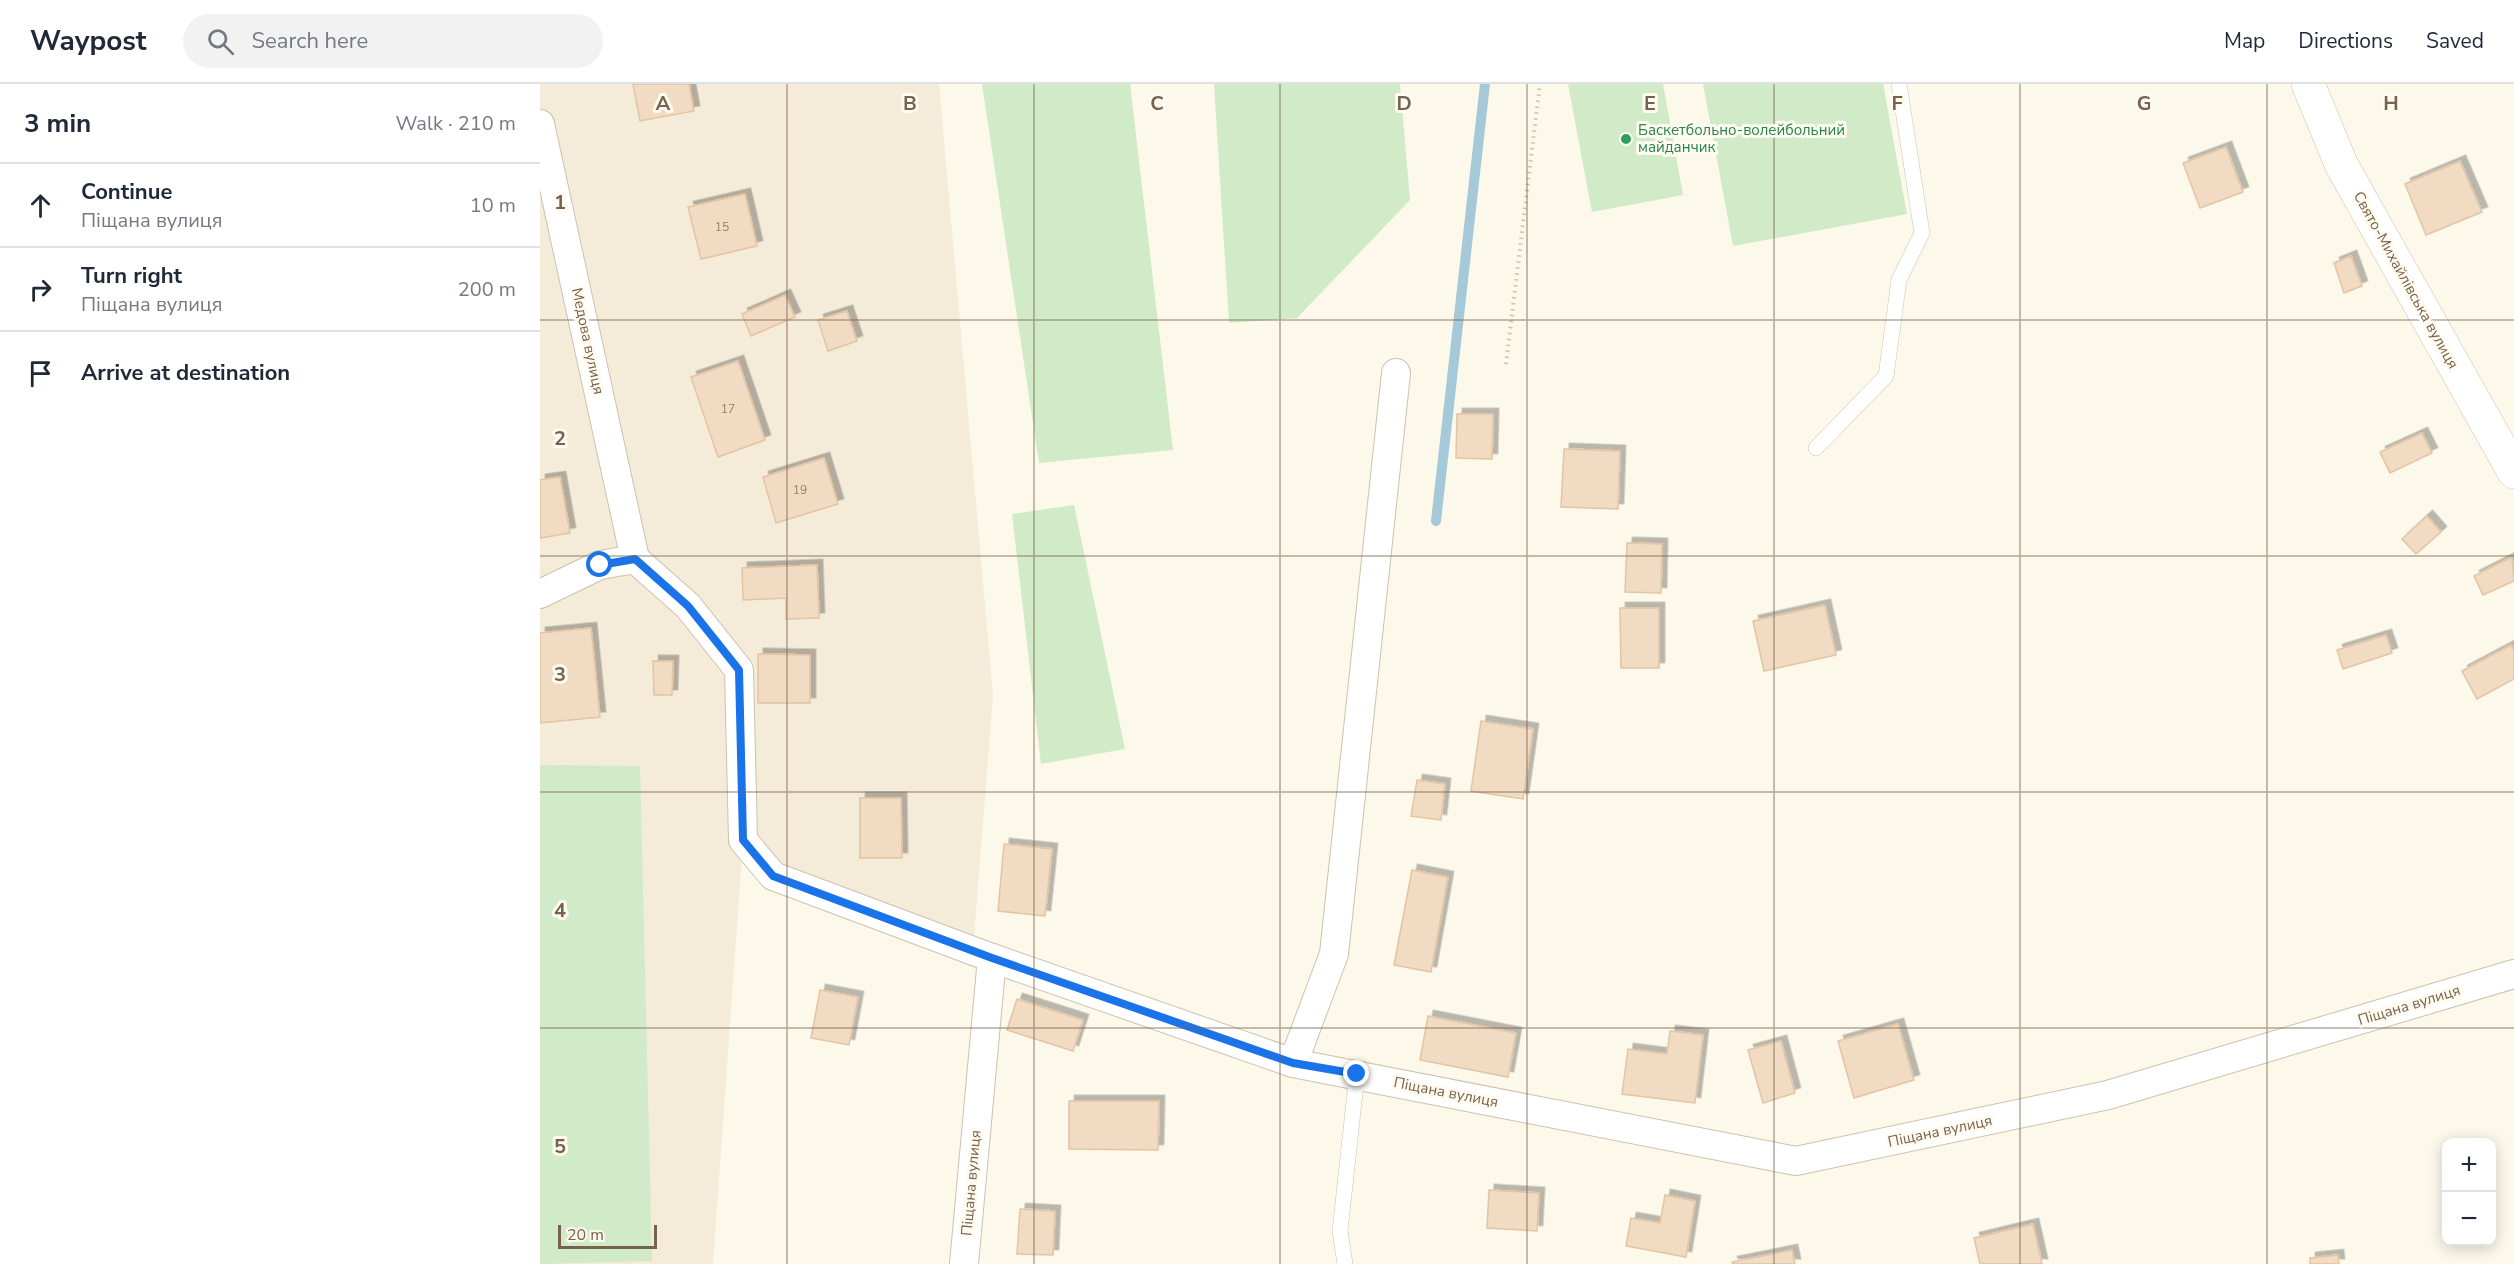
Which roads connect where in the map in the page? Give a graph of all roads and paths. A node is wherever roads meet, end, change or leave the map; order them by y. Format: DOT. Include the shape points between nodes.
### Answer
graph roads {
  1 [pos="1540,84"];
  2 [pos="1899,84"];
  3 [pos="2308,84"];
  4 [pos="540,124"];
  5 [pos="1506,364"];
  6 [pos="1396,373"];
  7 [pos="1816,448"];
  8 [pos="2514,472"];
  9 [pos="635,559"];
  10 [pos="540,594"];
  11 [pos="992,958"];
  12 [pos="2514,974"];
  13 [pos="1293,1063"];
  14 [pos="1357,1074"];
  15 [pos="964,1264"];
  16 [pos="1345,1264"];
  1 -- 5 [label="path"];
  2 -- 7 [label="lane" via="1922,232 1899,280 1886,376"];
  3 -- 8 [label="street, Свято-Михайлівська вулиця" via="2343,166"];
  4 -- 9 [label="street, Медова вулиця"];
  6 -- 13 [label="street" via="1334,954"];
  9 -- 10 [label="street" via="600,565"];
  9 -- 11 [label="street, Піщана вулиця" via="688,606 739,670 743,840 773,876"];
  11 -- 13 [label="street, Піщана вулиця"];
  11 -- 15 [label="street, Піщана вулиця"];
  12 -- 14 [label="street, Піщана вулиця" via="2108,1095 1796,1161"];
  13 -- 14 [label="street, Піщана вулиця"];
  14 -- 16 [label="lane" via="1340,1231"];
}
